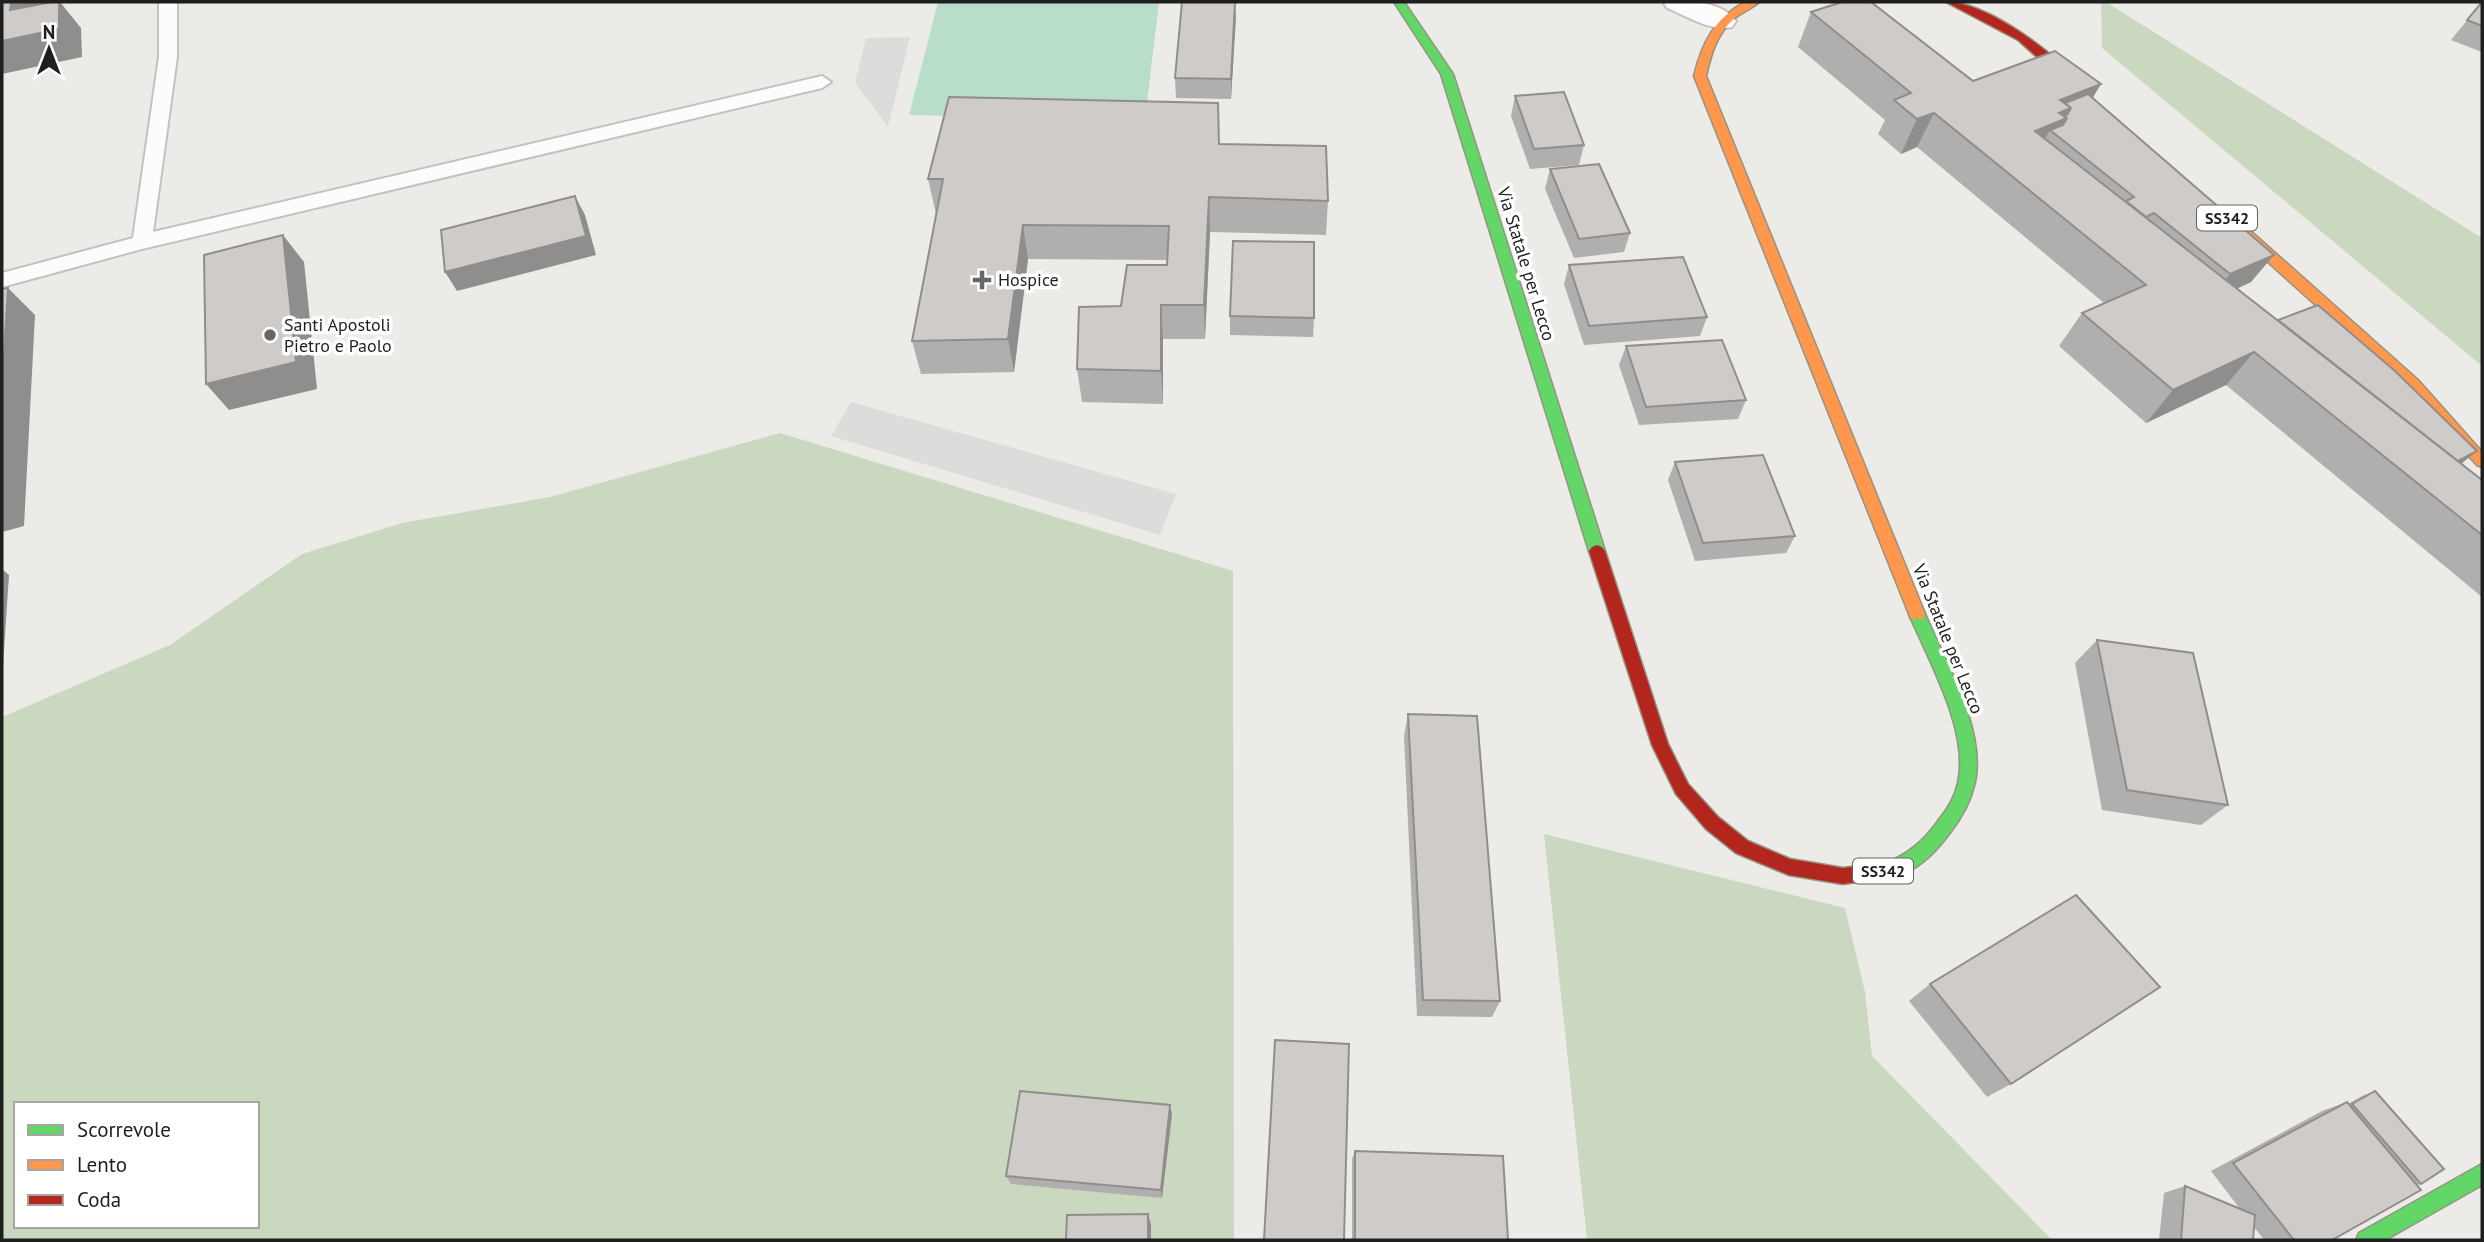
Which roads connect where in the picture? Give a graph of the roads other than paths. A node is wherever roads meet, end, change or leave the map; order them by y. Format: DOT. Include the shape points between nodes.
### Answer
graph roads {
  1 [pos="168,2"];
  2 [pos="1399,2"];
  3 [pos="1677,2"];
  4 [pos="1752,2"];
  5 [pos="1951,2"];
  6 [pos="1722,21"];
  7 [pos="822,82"];
  8 [pos="2094,101"];
  9 [pos="2218,209"];
  10 [pos="142,242"];
  11 [pos="2,280"];
  12 [pos="2482,461"];
  13 [pos="2482,1174"];
  14 [pos="2366,1240"];
  1 -- 10 [label="lane" via="168,57"];
  2 -- 6 [label="main road, Via Statale per Lecco / SS342" via="1447,74 1642,695 1682,789 1712,823 1742,847 1788,867 1843,876 1896,869 1927,849 1954,815 1968,774 1964,730 1700,76 1705,45"];
  3 -- 6 [label="street"];
  4 -- 6 [label="main road, Via Statale per Lecco / SS342"];
  5 -- 8 [label="main road" via="2022,38"];
  7 -- 10 [label="lane"];
  9 -- 12 [label="main road, SS342" via="2413,384"];
  10 -- 11 [label="lane"];
  13 -- 14 [label="main road"];
}
